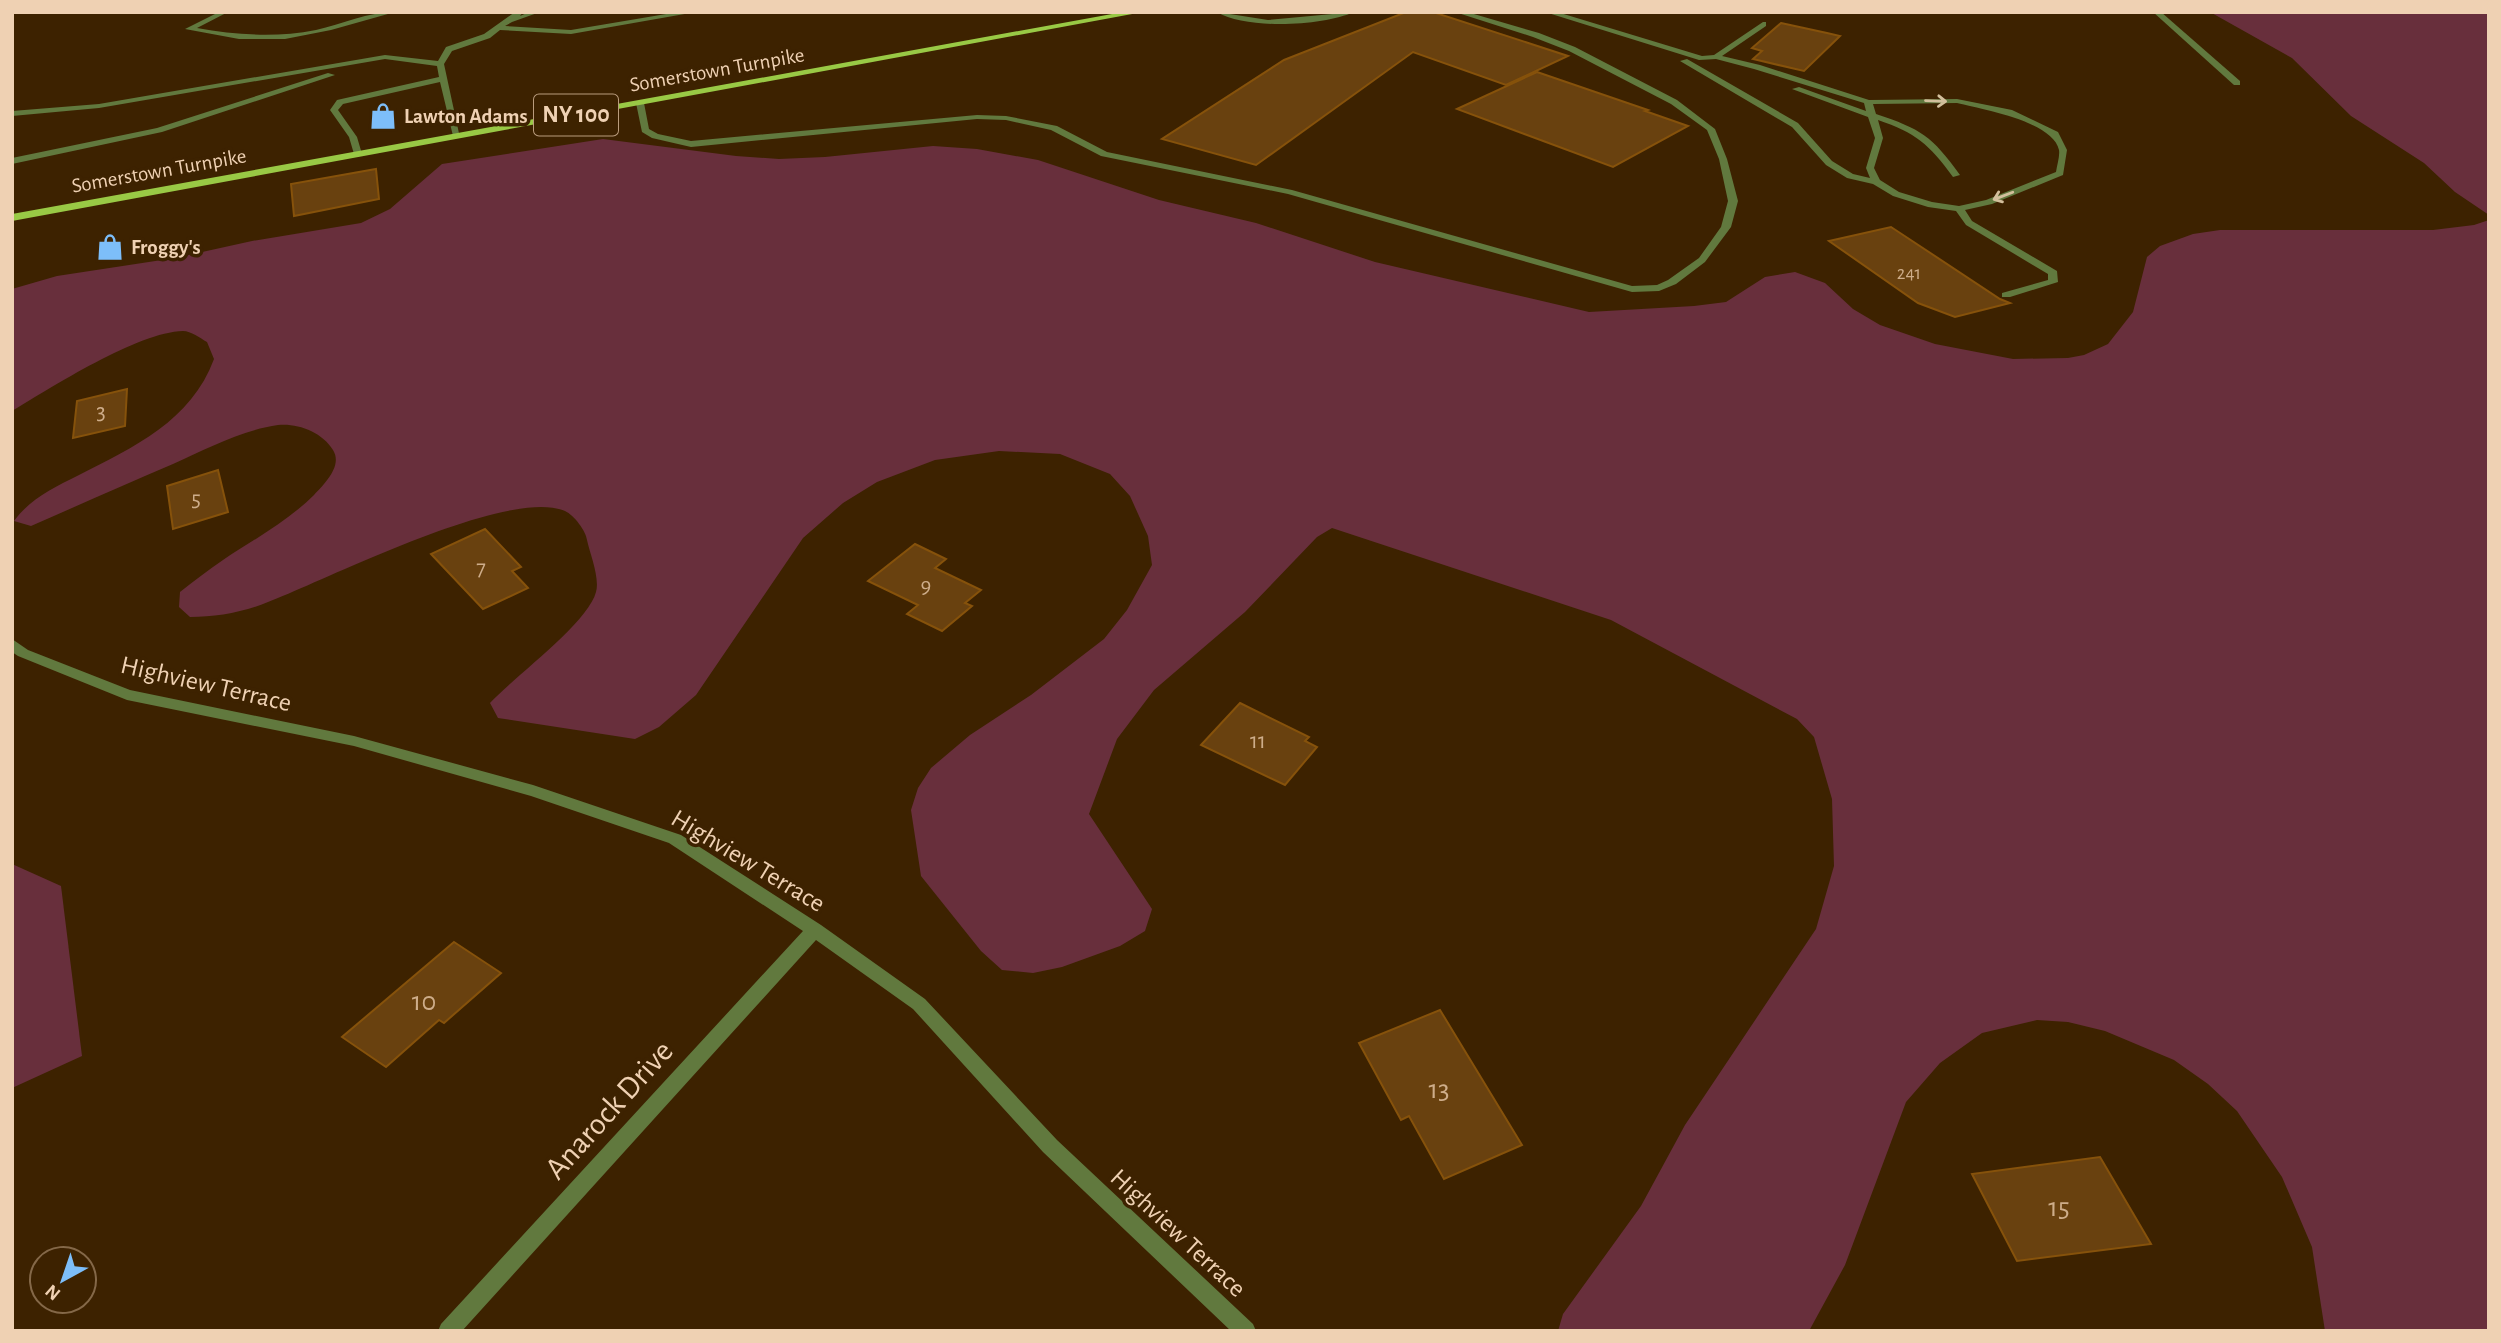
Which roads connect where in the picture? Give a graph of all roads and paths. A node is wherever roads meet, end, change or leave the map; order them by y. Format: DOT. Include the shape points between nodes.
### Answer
graph roads {
  1 [pos="225,12"];
  2 [pos="392,12"];
  3 [pos="520,12"];
  4 [pos="537,12"];
  5 [pos="693,12"];
  6 [pos="1139,12"];
  7 [pos="1220,12"];
  8 [pos="1351,12"];
  9 [pos="1458,12"];
  10 [pos="1548,12"];
  11 [pos="2156,12"];
  12 [pos="1123,14"];
  13 [pos="513,20"];
  14 [pos="1763,24"];
  15 [pos="499,28"];
  16 [pos="386,57"];
  17 [pos="1716,57"];
  18 [pos="1702,58"];
  19 [pos="1684,61"];
  20 [pos="440,64"];
  21 [pos="443,79"];
  22 [pos="2237,83"];
  23 [pos="1868,102"];
  24 [pos="640,103"];
  25 [pos="12,114"];
  26 [pos="1874,116"];
  27 [pos="457,136"];
  28 [pos="358,154"];
  29 [pos="12,161"];
  30 [pos="1956,175"];
  31 [pos="1876,182"];
  32 [pos="1959,209"];
  33 [pos="12,218"];
  34 [pos="2006,295"];
  35 [pos="12,644"];
  36 [pos="815,929"];
  37 [pos="448,1331"];
  38 [pos="1246,1331"];
  1 -- 2 [label="street" via="189,29 272,38"];
  3 -- 13 [label="street"];
  4 -- 13 [label="street"];
  5 -- 15 [label="street" via="571,32"];
  6 -- 12 [label="main road, Somerstown Turnpike / NY 100"];
  7 -- 8 [label="street" via="1259,23"];
  9 -- 24 [label="street" via="1572,48 1674,102 1710,129 1733,201 1726,227 1702,260 1659,288 1632,289 1289,192 1104,154 1054,128 1030,122 977,117 691,144 645,130"];
  10 -- 18 [label="street"];
  11 -- 22 [label="street"];
  12 -- 24 [label="main road, Somerstown Turnpike / NY 100"];
  13 -- 15 [label="street"];
  14 -- 17 [label="street"];
  15 -- 20 [label="street" via="449,50"];
  16 -- 20 [label="street"];
  16 -- 25 [label="street" via="99,106"];
  16 -- 29 [label="street" via="159,130"];
  17 -- 18 [label="street"];
  17 -- 23 [label="street"];
  18 -- 26 [label="street"];
  19 -- 31 [label="street" via="1795,125 1829,163 1850,176"];
  20 -- 21 [label="street"];
  21 -- 27 [label="street"];
  21 -- 28 [label="street" via="340,102 334,110 353,137"];
  23 -- 26 [label="street"];
  23 -- 32 [label="street, one-way" via="1957,101 2009,112 2055,134 2063,150 2060,173"];
  24 -- 27 [label="main road, Somerstown Turnpike / NY 100"];
  26 -- 30 [label="street" via="1909,128 1936,148"];
  26 -- 31 [label="street" via="1879,138 1870,168"];
  27 -- 28 [label="main road, Somerstown Turnpike / NY 100"];
  28 -- 33 [label="main road, Somerstown Turnpike / NY 100"];
  31 -- 32 [label="street" via="1896,194"];
  32 -- 34 [label="street" via="1969,223 2053,273 2053,282"];
  35 -- 36 [label="street, Highview Terrace" via="23,653 127,695 354,741 533,791 675,839"];
  36 -- 37 [label="street, Anarock Drive"];
  36 -- 38 [label="street, Highview Terrace" via="919,1003 1050,1146"];
}
